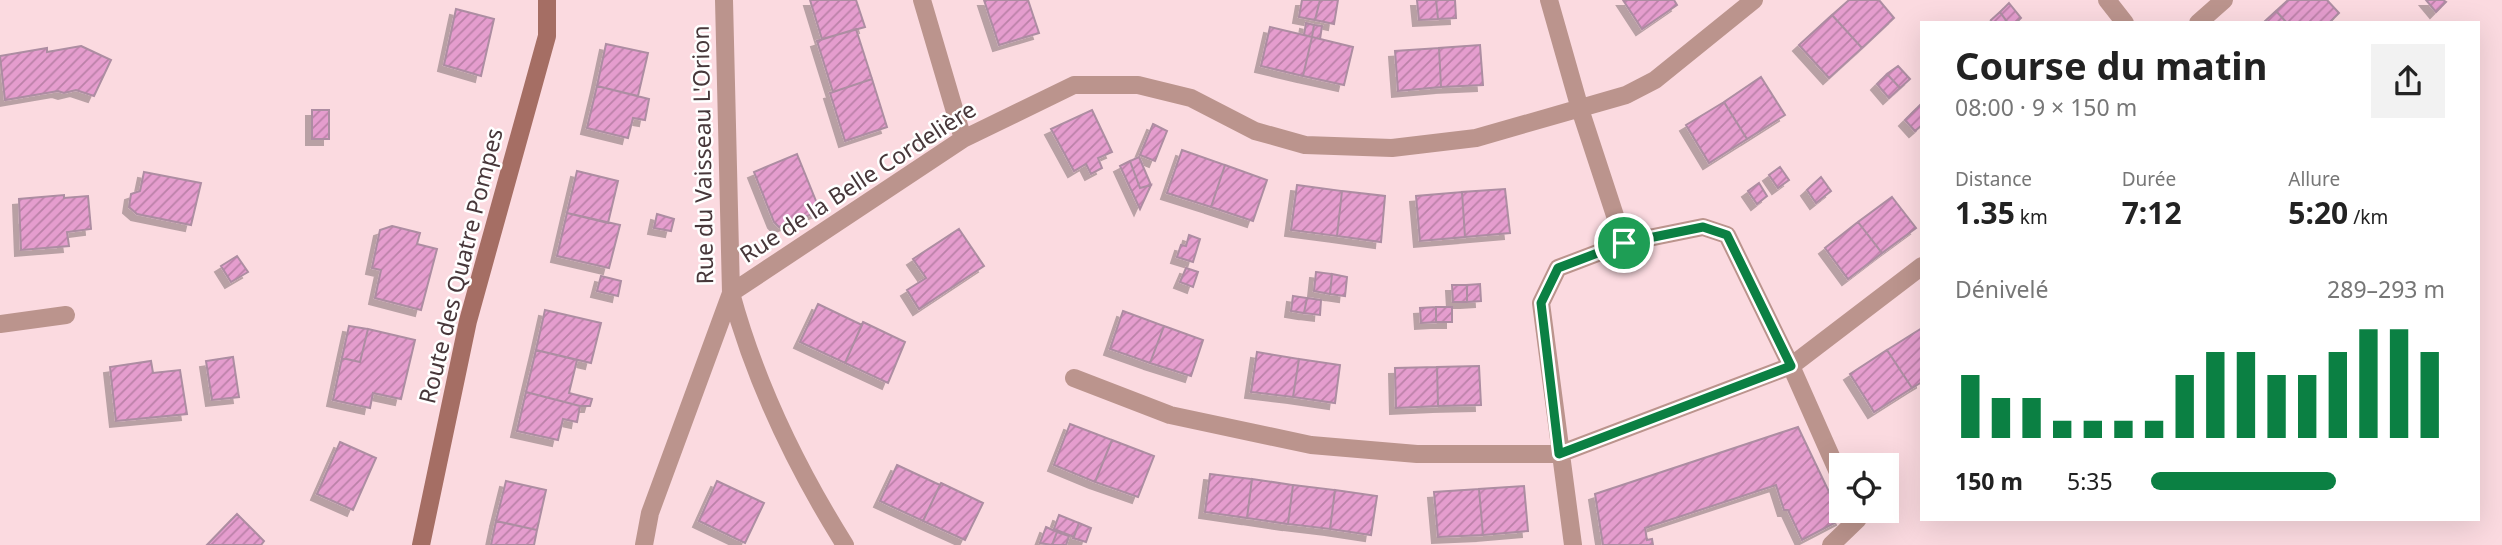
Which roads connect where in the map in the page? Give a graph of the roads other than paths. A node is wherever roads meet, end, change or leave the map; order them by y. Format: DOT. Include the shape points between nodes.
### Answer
graph roads {
  1 [pos="547,0"];
  2 [pos="724,0"];
  3 [pos="922,0"];
  4 [pos="1549,0"];
  5 [pos="1754,0"];
  6 [pos="2107,0"];
  7 [pos="2224,0"];
  8 [pos="2123,21"];
  9 [pos="2200,21"];
  10 [pos="1580,109"];
  11 [pos="963,139"];
  12 [pos="1624,243"];
  13 [pos="1920,268"];
  14 [pos="731,293"];
  15 [pos="66,315"];
  16 [pos="0,324"];
  17 [pos="1791,366"];
  18 [pos="1074,378"];
  19 [pos="1829,453"];
  20 [pos="1559,454"];
  21 [pos="1850,523"];
  22 [pos="421,545"];
  23 [pos="645,545"];
  24 [pos="845,545"];
  25 [pos="1573,545"];
  26 [pos="1831,545"];
  1 -- 22 [label="street, Route des Quatre Pompes" via="547,36 468,321"];
  2 -- 14 [label="street, Rue du Vaisseau L'Orion"];
  3 -- 11 [label="street"];
  4 -- 10 [label="street"];
  5 -- 10 [label="street, Rue de la Belle Cordelière" via="1655,80 1626,95"];
  6 -- 8 [label="street"];
  7 -- 9 [label="street"];
  10 -- 11 [label="street, Rue de la Belle Cordelière" via="1476,138 1392,148 1305,145 1255,131 1191,98 1138,85 1074,85"];
  10 -- 12 [label="street"];
  11 -- 14 [label="street, Rue de la Belle Cordelière"];
  12 -- 17 [label="street" via="1703,227 1727,235"];
  12 -- 20 [label="street" via="1558,268 1541,303"];
  13 -- 17 [label="street"];
  14 -- 23 [label="street, Rue du Vaisseau L'Orion" via="650,513"];
  14 -- 24 [label="street" via="748,354 822,509"];
  15 -- 16 [label="street"];
  17 -- 19 [label="street"];
  17 -- 20 [label="street"];
  18 -- 20 [label="street" via="1170,415 1311,444 1418,454"];
  20 -- 25 [label="street"];
  21 -- 26 [label="street"];
}
